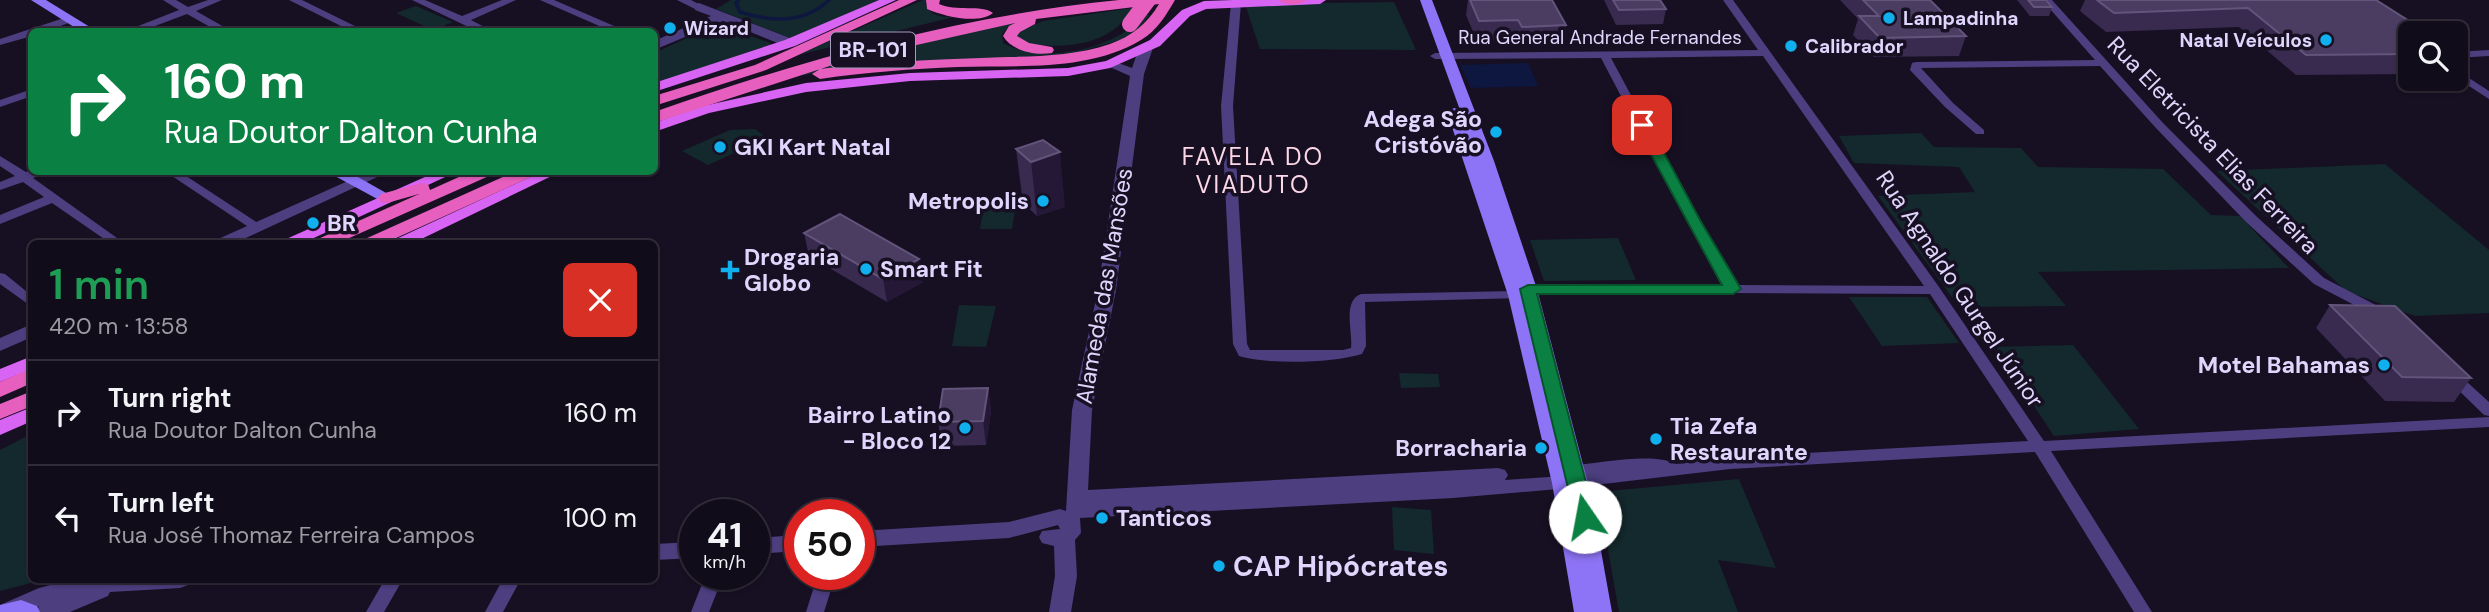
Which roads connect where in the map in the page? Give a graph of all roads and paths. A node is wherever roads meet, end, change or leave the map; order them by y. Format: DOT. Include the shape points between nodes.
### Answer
graph roads {
  1 [pos="37,0"];
  2 [pos="168,0"];
  3 [pos="217,0"];
  4 [pos="294,0"];
  5 [pos="417,0"];
  6 [pos="511,0"];
  7 [pos="545,0"];
  8 [pos="682,0"];
  9 [pos="728,0"];
  10 [pos="890,0"];
  11 [pos="910,0"];
  12 [pos="933,0"];
  13 [pos="1064,0"];
  14 [pos="1148,0"];
  15 [pos="1159,0"];
  16 [pos="1168,0"];
  17 [pos="1286,0"];
  18 [pos="1299,0"];
  19 [pos="1320,0"];
  20 [pos="1415,0"];
  21 [pos="1426,0"];
  22 [pos="1728,0"];
  23 [pos="2048,0"];
  24 [pos="1236,2"];
  25 [pos="711,9"];
  26 [pos="188,10"];
  27 [pos="986,13"];
  28 [pos="1054,13"];
  29 [pos="70,19"];
  30 [pos="462,20"];
  31 [pos="44,28"];
  32 [pos="85,28"];
  33 [pos="139,28"];
  34 [pos="221,28"];
  35 [pos="354,28"];
  36 [pos="480,28"];
  37 [pos="613,28"];
  38 [pos="28,33"];
  39 [pos="0,42"];
  40 [pos="658,43"];
  41 [pos="790,43"];
  42 [pos="2489,47"];
  43 [pos="1146,48"];
  44 [pos="2468,48"];
  45 [pos="1766,53"];
  46 [pos="1604,54"];
  47 [pos="2489,54"];
  48 [pos="1440,55"];
  49 [pos="2468,55"];
  50 [pos="996,61"];
  51 [pos="2103,63"];
  52 [pos="1110,64"];
  53 [pos="761,66"];
  54 [pos="2468,72"];
  55 [pos="1137,74"];
  56 [pos="905,76"];
  57 [pos="2468,81"];
  58 [pos="2489,86"];
  59 [pos="658,87"];
  60 [pos="28,94"];
  61 [pos="2489,96"];
  62 [pos="658,101"];
  63 [pos="696,102"];
  64 [pos="0,104"];
  65 [pos="658,116"];
  66 [pos="658,127"];
  67 [pos="1980,132"];
  68 [pos="0,160"];
  69 [pos="30,175"];
  70 [pos="177,175"];
  71 [pos="344,175"];
  72 [pos="373,175"];
  73 [pos="441,175"];
  74 [pos="470,175"];
  75 [pos="474,175"];
  76 [pos="520,175"];
  77 [pos="546,175"];
  78 [pos="24,177"];
  79 [pos="357,182"];
  80 [pos="0,186"];
  81 [pos="53,198"];
  82 [pos="387,198"];
  83 [pos="0,220"];
  84 [pos="258,227"];
  85 [pos="114,240"];
  86 [pos="229,240"];
  87 [pos="296,240"];
  88 [pos="331,240"];
  89 [pos="378,240"];
  90 [pos="406,240"];
  91 [pos="0,277"];
  92 [pos="1733,289"];
  93 [pos="1934,290"];
  94 [pos="1522,292"];
  95 [pos="28,300"];
  96 [pos="2400,327"];
  97 [pos="28,332"];
  98 [pos="0,345"];
  99 [pos="2440,364"];
  100 [pos="28,366"];
  101 [pos="28,377"];
  102 [pos="0,378"];
  103 [pos="0,390"];
  104 [pos="28,400"];
  105 [pos="2489,411"];
  106 [pos="0,412"];
  107 [pos="28,416"];
  108 [pos="2489,422"];
  109 [pos="0,428"];
  110 [pos="2040,447"];
  111 [pos="1568,477"];
  112 [pos="1061,522"];
  113 [pos="875,538"];
  114 [pos="679,551"];
  115 [pos="658,552"];
  116 [pos="120,583"];
  117 [pos="392,583"];
  118 [pos="510,583"];
  119 [pos="709,590"];
  120 [pos="822,590"];
  121 [pos="6,612"];
  122 [pos="29,612"];
  123 [pos="47,612"];
  124 [pos="375,612"];
  125 [pos="494,612"];
  126 [pos="700,612"];
  127 [pos="815,612"];
  128 [pos="1060,612"];
  129 [pos="1584,612"];
  130 [pos="1601,612"];
  131 [pos="2143,612"];
  1 -- 29 [label="main road"];
  2 -- 26 [label="street"];
  3 -- 26 [label="street"];
  4 -- 35 [label="street"];
  5 -- 30 [label="street"];
  6 -- 30 [label="street"];
  7 -- 37 [label="street"];
  8 -- 25 [label="street"];
  9 -- 25 [label="street"];
  10 -- 41 [label="main road"];
  11 -- 53 [label="highway"];
  12 -- 27 [label="highway" via="932,6 943,13"];
  13 -- 27 [label="highway, BR-101"];
  14 -- 28 [label="highway, bridge" via="1130,24 1101,40 1069,48 1035,49 1013,41 1014,29"];
  15 -- 28 [label="highway, BR-101"];
  16 -- 50 [label="highway" via="1150,27 1132,40 1062,58"];
  17 -- 18 [label="highway"];
  18 -- 19 [label="main road"];
  18 -- 24 [label="main road"];
  20 -- 48 [label="main road"];
  21 -- 48 [label="main road"];
  22 -- 45 [label="street, Rua Agnaldo Gurgel Júnior"];
  23 -- 51 [label="street, Rua Eletricista Elias Ferreira"];
  24 -- 43 [label="main road" via="1190,11"];
  24 -- 94 [label="street" via="1227,106 1242,351 1248,355 1344,355 1357,351 1361,298"];
  25 -- 40 [label="street"];
  25 -- 41 [label="street"];
  26 -- 33 [label="street"];
  26 -- 34 [label="street"];
  27 -- 53 [label="highway, BR-101"];
  28 -- 63 [label="highway, BR-101" via="855,54"];
  29 -- 31 [label="street"];
  29 -- 32 [label="main road"];
  30 -- 36 [label="street"];
  38 -- 39 [label="street"];
  41 -- 59 [label="main road"];
  42 -- 44 [label="street"];
  43 -- 52 [label="main road"];
  43 -- 55 [label="street, Alameda das Mansões"];
  45 -- 46 [label="street, Rua General Andrade Fernandes"];
  45 -- 93 [label="street, Rua Agnaldo Gurgel Júnior"];
  46 -- 48 [label="street, Rua General Andrade Fernandes"];
  46 -- 92 [label="street"];
  47 -- 49 [label="street"];
  48 -- 94 [label="main road" via="1486,161"];
  50 -- 56 [label="highway"];
  50 -- 63 [label="highway" via="834,72"];
  51 -- 67 [label="street" via="1916,65 1915,70"];
  51 -- 96 [label="street, Rua Eletricista Elias Ferreira" via="2189,156 2314,278"];
  52 -- 55 [label="street"];
  52 -- 56 [label="main road" via="1068,72"];
  53 -- 62 [label="highway, BR-101"];
  54 -- 58 [label="street"];
  55 -- 112 [label="street, Alameda das Mansões" via="1107,290"];
  56 -- 66 [label="main road" via="784,90"];
  57 -- 61 [label="street"];
  60 -- 64 [label="street"];
  63 -- 65 [label="highway, BR-101"];
  68 -- 78 [label="street"];
  69 -- 78 [label="street"];
  70 -- 84 [label="street"];
  71 -- 79 [label="main road"];
  72 -- 79 [label="street"];
  73 -- 82 [label="main road"];
  74 -- 82 [label="highway"];
  75 -- 88 [label="highway"];
  76 -- 89 [label="highway"];
  77 -- 90 [label="main road"];
  78 -- 80 [label="street"];
  78 -- 81 [label="street"];
  79 -- 82 [label="main road"];
  79 -- 84 [label="street"];
  81 -- 83 [label="street"];
  81 -- 85 [label="street"];
  82 -- 87 [label="main road"];
  84 -- 86 [label="street"];
  91 -- 95 [label="street"];
  92 -- 93 [label="street"];
  92 -- 94 [label="street"];
  93 -- 110 [label="street, Rua Agnaldo Gurgel Júnior"];
  94 -- 111 [label="main road"];
  97 -- 98 [label="street"];
  99 -- 105 [label="street"];
  100 -- 102 [label="highway"];
  101 -- 103 [label="highway"];
  104 -- 106 [label="highway"];
  107 -- 109 [label="main road"];
  108 -- 110 [label="street"];
  110 -- 111 [label="street" via="1730,463 1646,476"];
  110 -- 131 [label="street, Rua Agnaldo Gurgel Júnior"];
  111 -- 112 [label="street"];
  111 -- 129 [label="main road"];
  111 -- 130 [label="main road"];
  112 -- 113 [label="street" via="1009,530"];
  112 -- 128 [label="street, Alameda das Mansões" via="1066,576"];
  114 -- 115 [label="street"];
  116 -- 121 [label="street" via="50,592"];
  116 -- 123 [label="street"];
  117 -- 124 [label="street"];
  118 -- 125 [label="street"];
  119 -- 126 [label="street"];
  120 -- 127 [label="street"];
  121 -- 122 [label="main road"];
}
